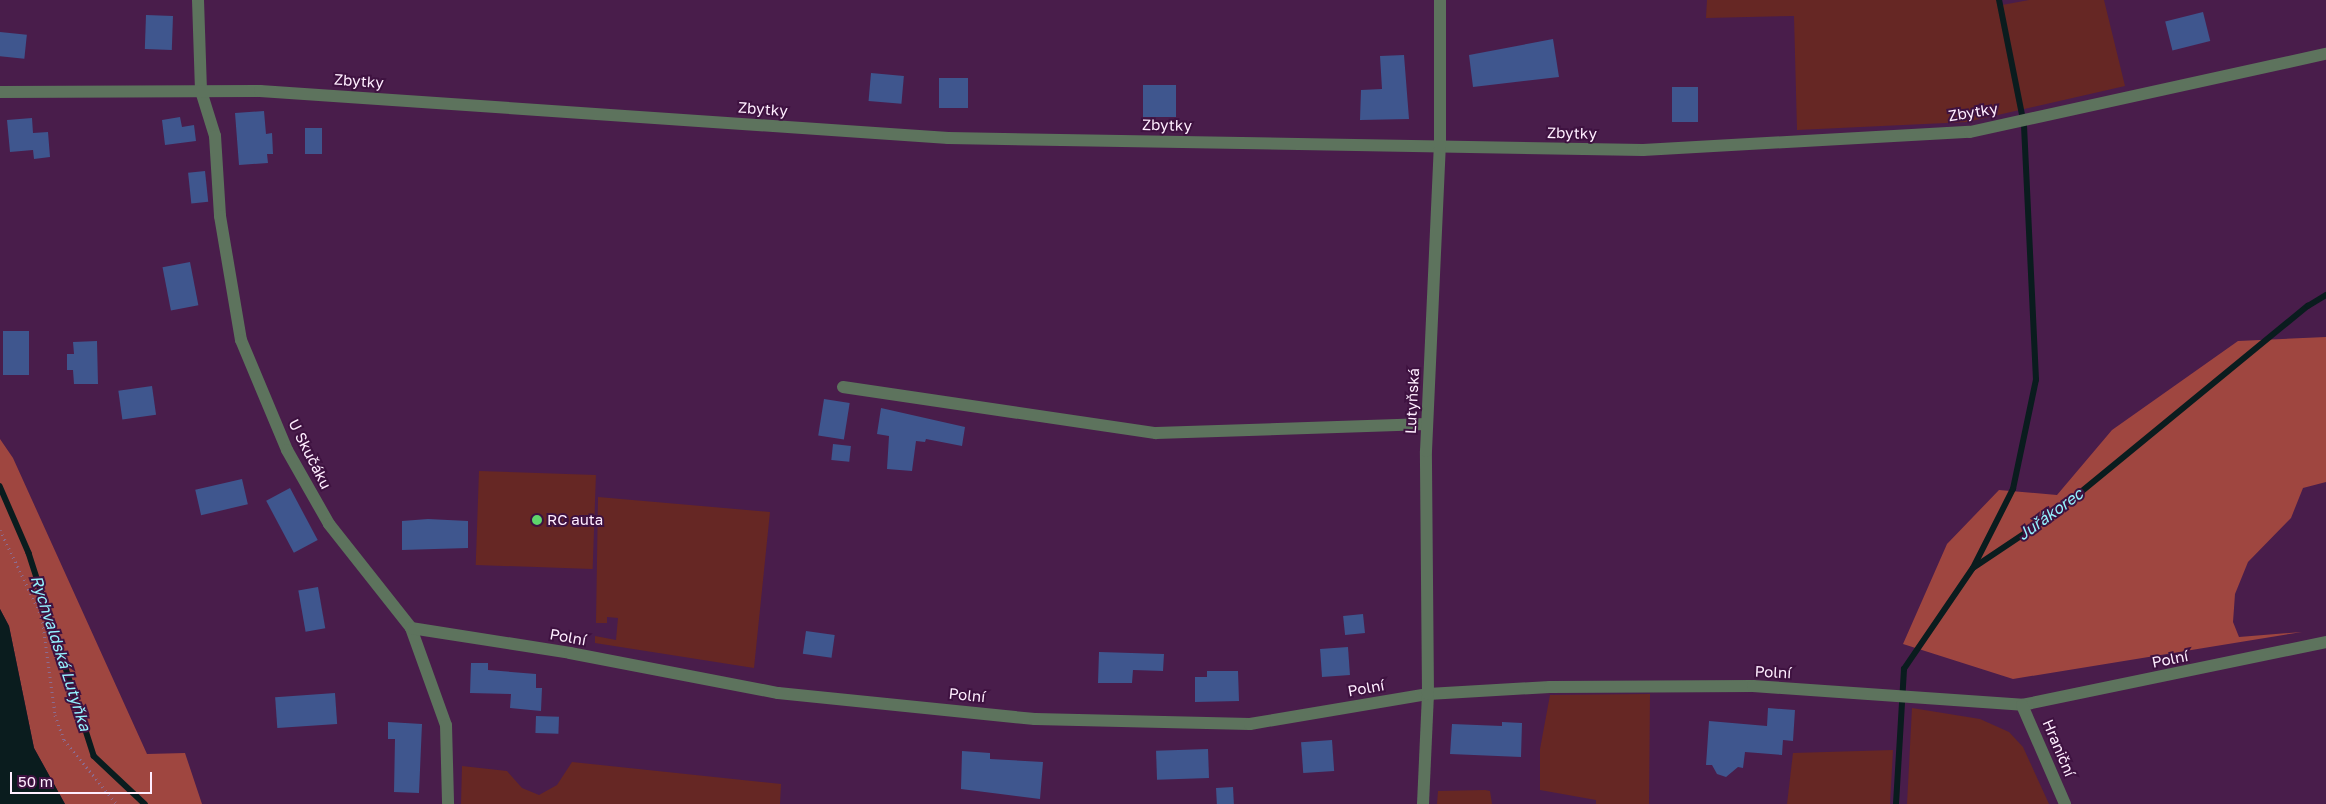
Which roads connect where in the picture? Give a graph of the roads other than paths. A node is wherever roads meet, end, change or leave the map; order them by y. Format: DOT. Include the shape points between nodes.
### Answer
graph roads {
  1 [pos="198,0"];
  2 [pos="1440,0"];
  3 [pos="2326,54"];
  4 [pos="201,91"];
  5 [pos="0,92"];
  6 [pos="1440,147"];
  7 [pos="843,387"];
  8 [pos="1427,424"];
  9 [pos="411,628"];
  10 [pos="2326,642"];
  11 [pos="1428,694"];
  12 [pos="2022,705"];
  13 [pos="448,804"];
  14 [pos="1423,804"];
  15 [pos="2065,804"];
  1 -- 4 [label="street, U Skučáku"];
  2 -- 6 [label="street, Lutyňská"];
  3 -- 6 [label="street, Zbytky" via="1970,132 1643,150"];
  4 -- 5 [label="street, Zbytky"];
  4 -- 6 [label="street, Zbytky" via="260,91 948,138"];
  4 -- 9 [label="street, U Skučáku" via="215,136 220,216 241,340 287,450 329,524"];
  6 -- 8 [label="street, Lutyňská"];
  7 -- 8 [label="street" via="1156,433"];
  8 -- 11 [label="street, Lutyňská"];
  9 -- 11 [label="street, Polní" via="570,653 778,693 1035,718 1250,724"];
  9 -- 13 [label="street, U Skučáku" via="446,724"];
  10 -- 12 [label="street, Polní"];
  11 -- 12 [label="street, Polní" via="1550,687 1753,686"];
  11 -- 14 [label="street, Lutyňská"];
  12 -- 15 [label="street, Hraniční"];
}
